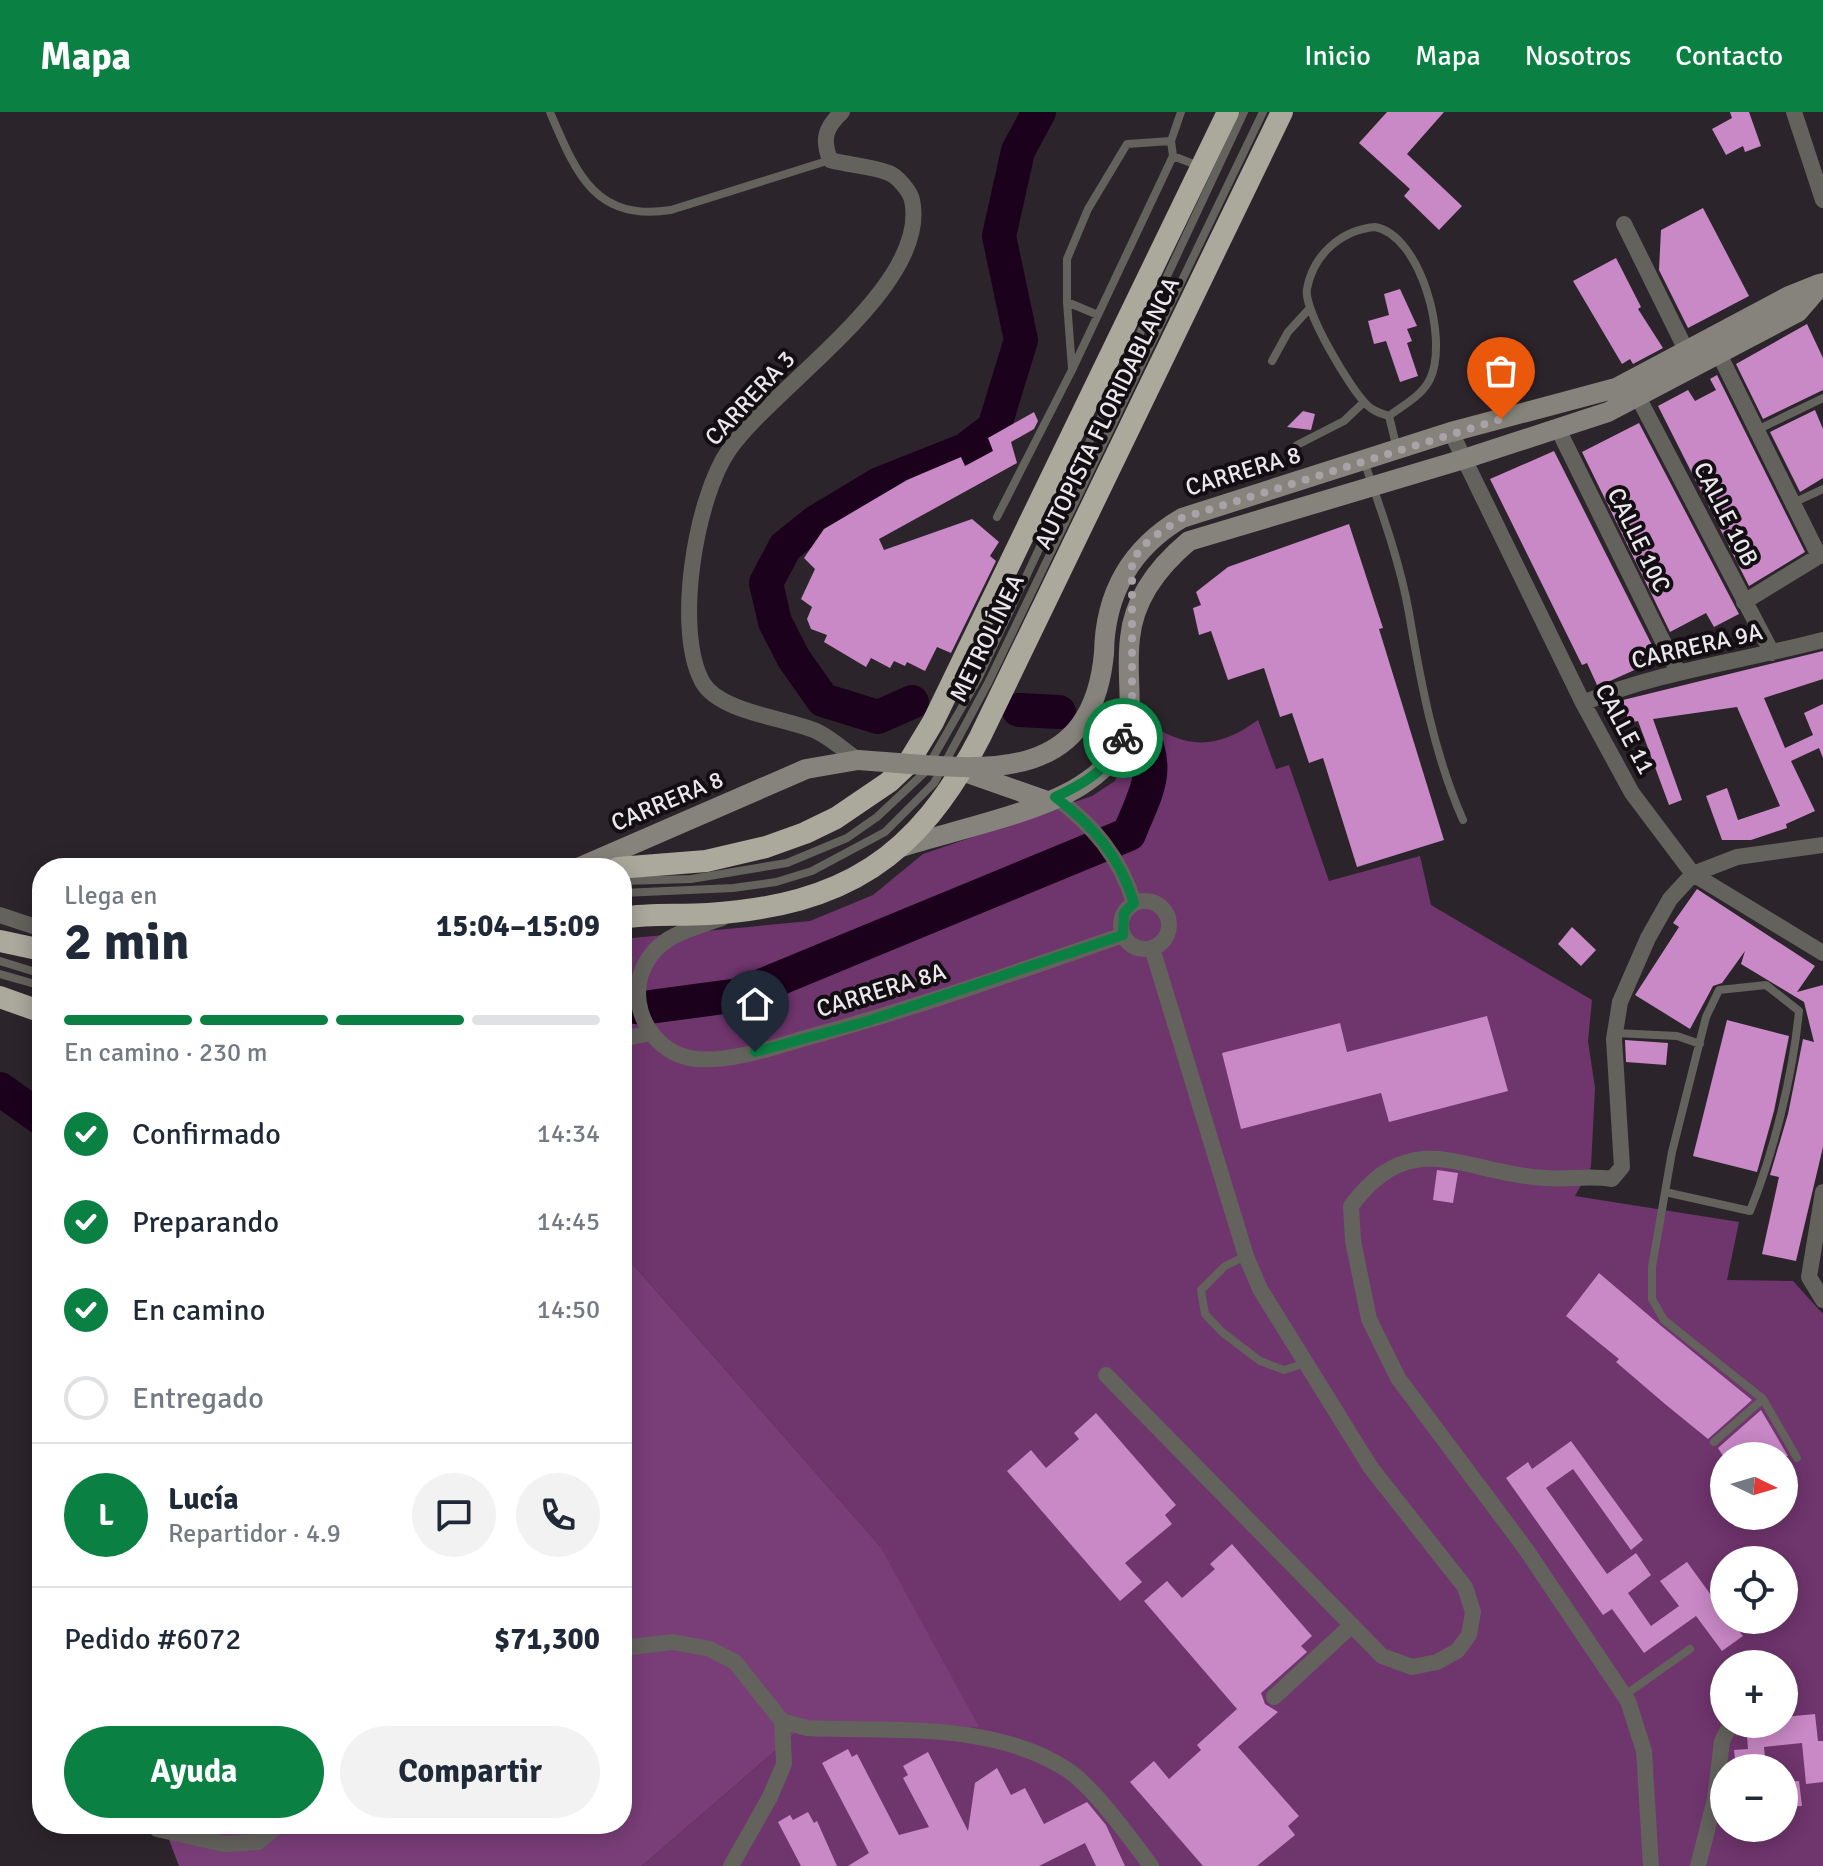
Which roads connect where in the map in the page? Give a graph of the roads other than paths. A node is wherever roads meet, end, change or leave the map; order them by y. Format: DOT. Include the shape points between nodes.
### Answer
graph roads {
  1 [pos="550,112"];
  2 [pos="842,112"];
  3 [pos="1181,112"];
  4 [pos="1228,112"];
  5 [pos="1244,112"];
  6 [pos="1263,112"];
  7 [pos="1282,112"];
  8 [pos="1794,112"];
  9 [pos="1171,141"];
  10 [pos="1173,156"];
  11 [pos="830,160"];
  12 [pos="1202,167"];
  13 [pos="1823,200"];
  14 [pos="1624,224"];
  15 [pos="1823,283"];
  16 [pos="1067,302"];
  17 [pos="1310,308"];
  18 [pos="1098,315"];
  19 [pos="1686,350"];
  20 [pos="1719,354"];
  21 [pos="1272,361"];
  22 [pos="1072,370"];
  23 [pos="1638,397"];
  24 [pos="1823,398"];
  25 [pos="1364,402"];
  26 [pos="1389,416"];
  27 [pos="1558,429"];
  28 [pos="1757,430"];
  29 [pos="1451,432"];
  30 [pos="1297,445"];
  31 [pos="1397,450"];
  32 [pos="1464,459"];
  33 [pos="1364,461"];
  34 [pos="1373,486"];
  35 [pos="1823,489"];
  36 [pos="1793,503"];
  37 [pos="997,517"];
  38 [pos="1132,560"];
  39 [pos="1744,602"];
  40 [pos="1129,638"];
  41 [pos="1823,640"];
  42 [pos="1772,653"];
  43 [pos="1678,672"];
  44 [pos="969,674"];
  45 [pos="996,684"];
  46 [pos="1583,703"];
  47 [pos="943,725"];
  48 [pos="972,734"];
  49 [pos="858,760"];
  50 [pos="962,771"];
  51 [pos="1055,798"];
  52 [pos="1463,820"];
  53 [pos="1823,845"];
  54 [pos="901,847"];
  55 [pos="601,858"];
  56 [pos="632,867"];
  57 [pos="1693,874"];
  58 [pos="632,881"];
  59 [pos="632,893"];
  60 [pos="1134,903"];
  61 [pos="742,911"];
  62 [pos="0,915"];
  63 [pos="632,917"];
  64 [pos="32,926"];
  65 [pos="1123,935"];
  66 [pos="0,941"];
  67 [pos="32,948"];
  68 [pos="1152,948"];
  69 [pos="1823,953"];
  70 [pos="0,961"];
  71 [pos="32,971"];
  72 [pos="0,974"];
  73 [pos="32,983"];
  74 [pos="0,997"];
  75 [pos="32,1008"];
  76 [pos="650,1033"];
  77 [pos="1615,1033"];
  78 [pos="632,1037"];
  79 [pos="1700,1044"];
  80 [pos="1665,1192"];
  81 [pos="1823,1192"];
  82 [pos="1246,1256"];
  83 [pos="1823,1300"];
  84 [pos="1306,1363"];
  85 [pos="1106,1375"];
  86 [pos="1763,1399"];
  87 [pos="1714,1442"];
  88 [pos="1788,1442"];
  89 [pos="1352,1625"];
  90 [pos="632,1647"];
  91 [pos="1690,1649"];
  92 [pos="1625,1695"];
  93 [pos="1274,1697"];
  94 [pos="782,1721"];
  95 [pos="1724,1738"];
  96 [pos="179,1834"];
  97 [pos="268,1834"];
  98 [pos="731,1866"];
  99 [pos="1151,1866"];
  100 [pos="1651,1866"];
  101 [pos="1698,1866"];
  1 -- 11 [label="lane" via="568,154 600,198 621,210 671,210"];
  2 -- 11 [label="street" via="829,125 824,143"];
  3 -- 9 [label="lane"];
  4 -- 12 [label="highway, AUTOPISTA FLORIDABLANCA"];
  5 -- 44 [label="lane, METROLÍNEA"];
  6 -- 45 [label="lane, METROLÍNEA"];
  7 -- 45 [label="highway, AUTOPISTA FLORIDABLANCA"];
  8 -- 13 [label="street"];
  9 -- 10 [label="lane"];
  9 -- 16 [label="lane" via="1127,144 1088,209 1067,259"];
  10 -- 12 [label="lane"];
  10 -- 18 [label="lane"];
  11 -- 49 [label="street, CARRERA 3" via="891,174 910,194 916,220 907,252 846,333 730,447 712,479 694,547 689,617 704,685 729,703 820,733"];
  12 -- 44 [label="highway, AUTOPISTA FLORIDABLANCA"];
  14 -- 19 [label="street"];
  15 -- 19 [label="main road, CARRERA 8"];
  15 -- 20 [label="main road, CARRERA 8" via="1798,312"];
  16 -- 18 [label="lane"];
  16 -- 22 [label="lane"];
  17 -- 21 [label="lane"];
  17 -- 25 [label="lane"];
  17 -- 26 [label="lane" via="1306,291 1323,251 1358,229 1387,229 1409,253 1426,287 1438,337 1431,377 1418,395"];
  18 -- 22 [label="lane"];
  19 -- 29 [label="main road, CARRERA 8" via="1616,388"];
  20 -- 23 [label="main road, CARRERA 8"];
  20 -- 28 [label="street"];
  22 -- 37 [label="lane"];
  23 -- 27 [label="main road, CARRERA 8"];
  23 -- 39 [label="street, CALLE 10B"];
  24 -- 28 [label="lane"];
  25 -- 26 [label="lane"];
  25 -- 30 [label="lane" via="1344,421"];
  26 -- 31 [label="lane"];
  27 -- 32 [label="main road, CARRERA 8"];
  27 -- 43 [label="street, CALLE 10C"];
  28 -- 36 [label="street"];
  29 -- 31 [label="main road, CARRERA 8"];
  29 -- 32 [label="street, CALLE 11"];
  31 -- 33 [label="main road, CARRERA 8"];
  32 -- 34 [label="main road, CARRERA 8"];
  32 -- 46 [label="street, CALLE 11"];
  33 -- 34 [label="lane"];
  33 -- 38 [label="main road, CARRERA 8" via="1182,518 1150,539"];
  34 -- 40 [label="main road, CARRERA 8" via="1189,541 1150,581"];
  34 -- 52 [label="lane" via="1409,612 1415,665 1449,789"];
  35 -- 36 [label="lane"];
  36 -- 39 [label="street" via="1819,556"];
  38 -- 40 [label="main road"];
  38 -- 49 [label="main road, CARRERA 8, bridge" via="1110,602 1102,680 1085,720 1059,747 1003,768"];
  39 -- 42 [label="street, CALLE 10B"];
  40 -- 51 [label="main road, CARRERA 8" via="1132,701 1119,748 1085,783"];
  41 -- 42 [label="street, CARRERA 9A"];
  42 -- 43 [label="street, CARRERA 9A"];
  43 -- 46 [label="street, CARRERA 9A"];
  44 -- 47 [label="highway, AUTOPISTA FLORIDABLANCA"];
  45 -- 48 [label="highway, AUTOPISTA FLORIDABLANCA"];
  46 -- 57 [label="street, CALLE 11" via="1632,793"];
  47 -- 56 [label="highway, AUTOPISTA FLORIDABLANCA" via="889,782 805,833 706,861"];
  47 -- 58 [label="lane, METROLÍNEA" via="924,773 908,791 822,851 743,872"];
  48 -- 50 [label="highway, AUTOPISTA FLORIDABLANCA"];
  48 -- 59 [label="lane, METROLÍNEA" via="908,812 836,861 776,882"];
  49 -- 55 [label="main road, CARRERA 8" via="806,769"];
  50 -- 51 [label="main road"];
  50 -- 54 [label="highway, AUTOPISTA FLORIDABLANCA" via="939,807"];
  51 -- 54 [label="main road, CARRERA 8"];
  51 -- 60 [label="street" via="1094,830 1117,860"];
  53 -- 57 [label="street" via="1737,857"];
  54 -- 61 [label="highway, AUTOPISTA FLORIDABLANCA" via="829,891"];
  57 -- 69 [label="street, CALLE 11"];
  57 -- 77 [label="street" via="1670,899 1648,938 1620,1002"];
  60 -- 65 [label="street" via="1124,913"];
  60 -- 68 [label="street" via="1158,903 1168,916 1169,932"];
  61 -- 63 [label="highway, AUTOPISTA FLORIDABLANCA"];
  61 -- 76 [label="street, CARRERA 8A" via="673,935 646,960 637,986 641,1016"];
  62 -- 64 [label="street"];
  65 -- 68 [label="street" via="1136,947"];
  65 -- 76 [label="street, CARRERA 8A" via="868,1021 755,1052 694,1059 672,1052"];
  66 -- 67 [label="highway"];
  68 -- 82 [label="street"];
  70 -- 71 [label="lane"];
  72 -- 73 [label="lane"];
  74 -- 75 [label="highway"];
  76 -- 78 [label="street"];
  77 -- 79 [label="lane" via="1677,1036"];
  77 -- 92 [label="street" via="1622,1167 1612,1179 1546,1178 1495,1172 1467,1161 1418,1159 1371,1179 1351,1206 1369,1319 1398,1378 1525,1548"];
  79 -- 80 [label="lane"];
  79 -- 80 [label="lane" via="1719,990 1766,985 1799,1011 1795,1054 1764,1177 1750,1211"];
  80 -- 86 [label="lane" via="1652,1299 1664,1320"];
  81 -- 83 [label="street" via="1809,1277"];
  82 -- 84 [label="street"];
  82 -- 84 [label="lane" via="1225,1266 1201,1290 1205,1314 1260,1361 1284,1370"];
  84 -- 89 [label="street" via="1371,1468 1465,1587 1473,1612 1469,1635 1457,1651 1412,1667 1382,1656"];
  85 -- 89 [label="street"];
  86 -- 87 [label="lane"];
  86 -- 88 [label="lane"];
  89 -- 93 [label="street"];
  90 -- 94 [label="street" via="673,1642 710,1649 735,1662"];
  91 -- 92 [label="lane"];
  92 -- 100 [label="street" via="1644,1751"];
  94 -- 98 [label="street" via="784,1764"];
  94 -- 99 [label="street" via="807,1728 977,1736 1012,1743 1067,1770"];
  95 -- 101 [label="street"];
  96 -- 97 [label="street" via="224,1844 258,1842"];
}
